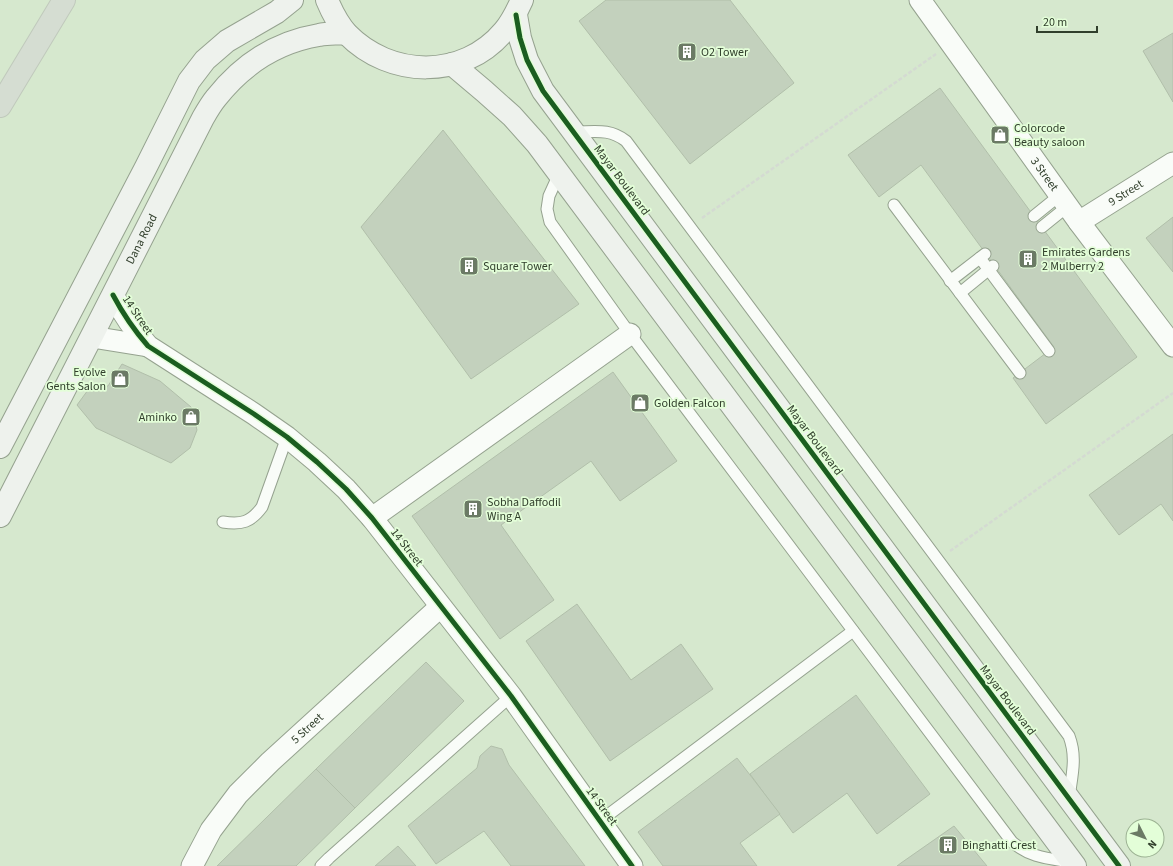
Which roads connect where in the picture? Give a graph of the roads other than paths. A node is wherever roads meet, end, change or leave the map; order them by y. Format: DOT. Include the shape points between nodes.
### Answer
graph roads {
  1 [pos="54,0"];
  2 [pos="64,0"];
  3 [pos="292,0"];
  4 [pos="327,0"];
  5 [pos="920,0"];
  6 [pos="519,8"];
  7 [pos="346,33"];
  8 [pos="452,64"];
  9 [pos="0,105"];
  10 [pos="574,132"];
  11 [pos="1173,163"];
  12 [pos="559,174"];
  13 [pos="894,205"];
  14 [pos="1069,208"];
  15 [pos="1034,216"];
  16 [pos="1042,227"];
  17 [pos="992,267"];
  18 [pos="950,281"];
  19 [pos="960,293"];
  20 [pos="113,295"];
  21 [pos="630,334"];
  22 [pos="92,337"];
  23 [pos="148,346"];
  24 [pos="1173,346"];
  25 [pos="1049,351"];
  26 [pos="1020,373"];
  27 [pos="287,437"];
  28 [pos="0,447"];
  29 [pos="0,516"];
  30 [pos="372,518"];
  31 [pos="223,522"];
  32 [pos="440,607"];
  33 [pos="853,631"];
  34 [pos="511,696"];
  35 [pos="1069,798"];
  36 [pos="600,821"];
  37 [pos="1116,861"];
  38 [pos="1074,864"];
  39 [pos="192,866"];
  40 [pos="321,866"];
  41 [pos="632,866"];
  42 [pos="1133,866"];
  1 -- 9 [label="highway"];
  2 -- 9 [label="highway"];
  3 -- 28 [label="street" via="278,12 227,41 206,60 189,81"];
  4 -- 7 [label="street"];
  5 -- 14 [label="street, 3 Street"];
  6 -- 8 [label="street" via="504,32 489,46 471,57"];
  6 -- 10 [label="street, Mayar Boulevard" via="520,38 527,60 543,91"];
  7 -- 8 [label="street" via="384,60 406,66 429,68"];
  7 -- 20 [label="street, Dana Road" via="320,34 294,40 269,51 249,64 232,80 203,118"];
  8 -- 12 [label="street" via="512,116"];
  10 -- 35 [label="street, Mayar Boulevard"];
  10 -- 35 [label="lane" via="611,132 626,141 1069,736 1074,757"];
  11 -- 14 [label="street, 9 Street"];
  12 -- 21 [label="lane" via="549,196 547,209 550,222"];
  12 -- 38 [label="street"];
  13 -- 18 [label="lane"];
  14 -- 15 [label="lane"];
  14 -- 16 [label="lane"];
  14 -- 24 [label="street, 3 Street"];
  17 -- 18 [label="lane" via="983,256"];
  17 -- 19 [label="lane"];
  17 -- 25 [label="lane"];
  18 -- 19 [label="lane"];
  19 -- 26 [label="lane"];
  20 -- 22 [label="street, Dana Road"];
  20 -- 23 [label="street, 14 Street" via="134,331"];
  21 -- 30 [label="street"];
  21 -- 33 [label="lane"];
  22 -- 23 [label="street, 14 Street"];
  22 -- 29 [label="street, Dana Road"];
  23 -- 27 [label="street, 14 Street"];
  27 -- 30 [label="street, 14 Street" via="346,489"];
  27 -- 31 [label="lane" via="259,512 245,522"];
  30 -- 32 [label="street, 14 Street"];
  32 -- 34 [label="street, 14 Street"];
  32 -- 39 [label="street, 5 Street" via="238,794 211,830"];
  33 -- 36 [label="lane"];
  33 -- 38 [label="lane" via="1012,842 1042,858"];
  34 -- 36 [label="street, 14 Street"];
  34 -- 40 [label="lane"];
  35 -- 37 [label="street, Mayar Boulevard"];
  36 -- 41 [label="street, 14 Street"];
  37 -- 42 [label="street"];
}
